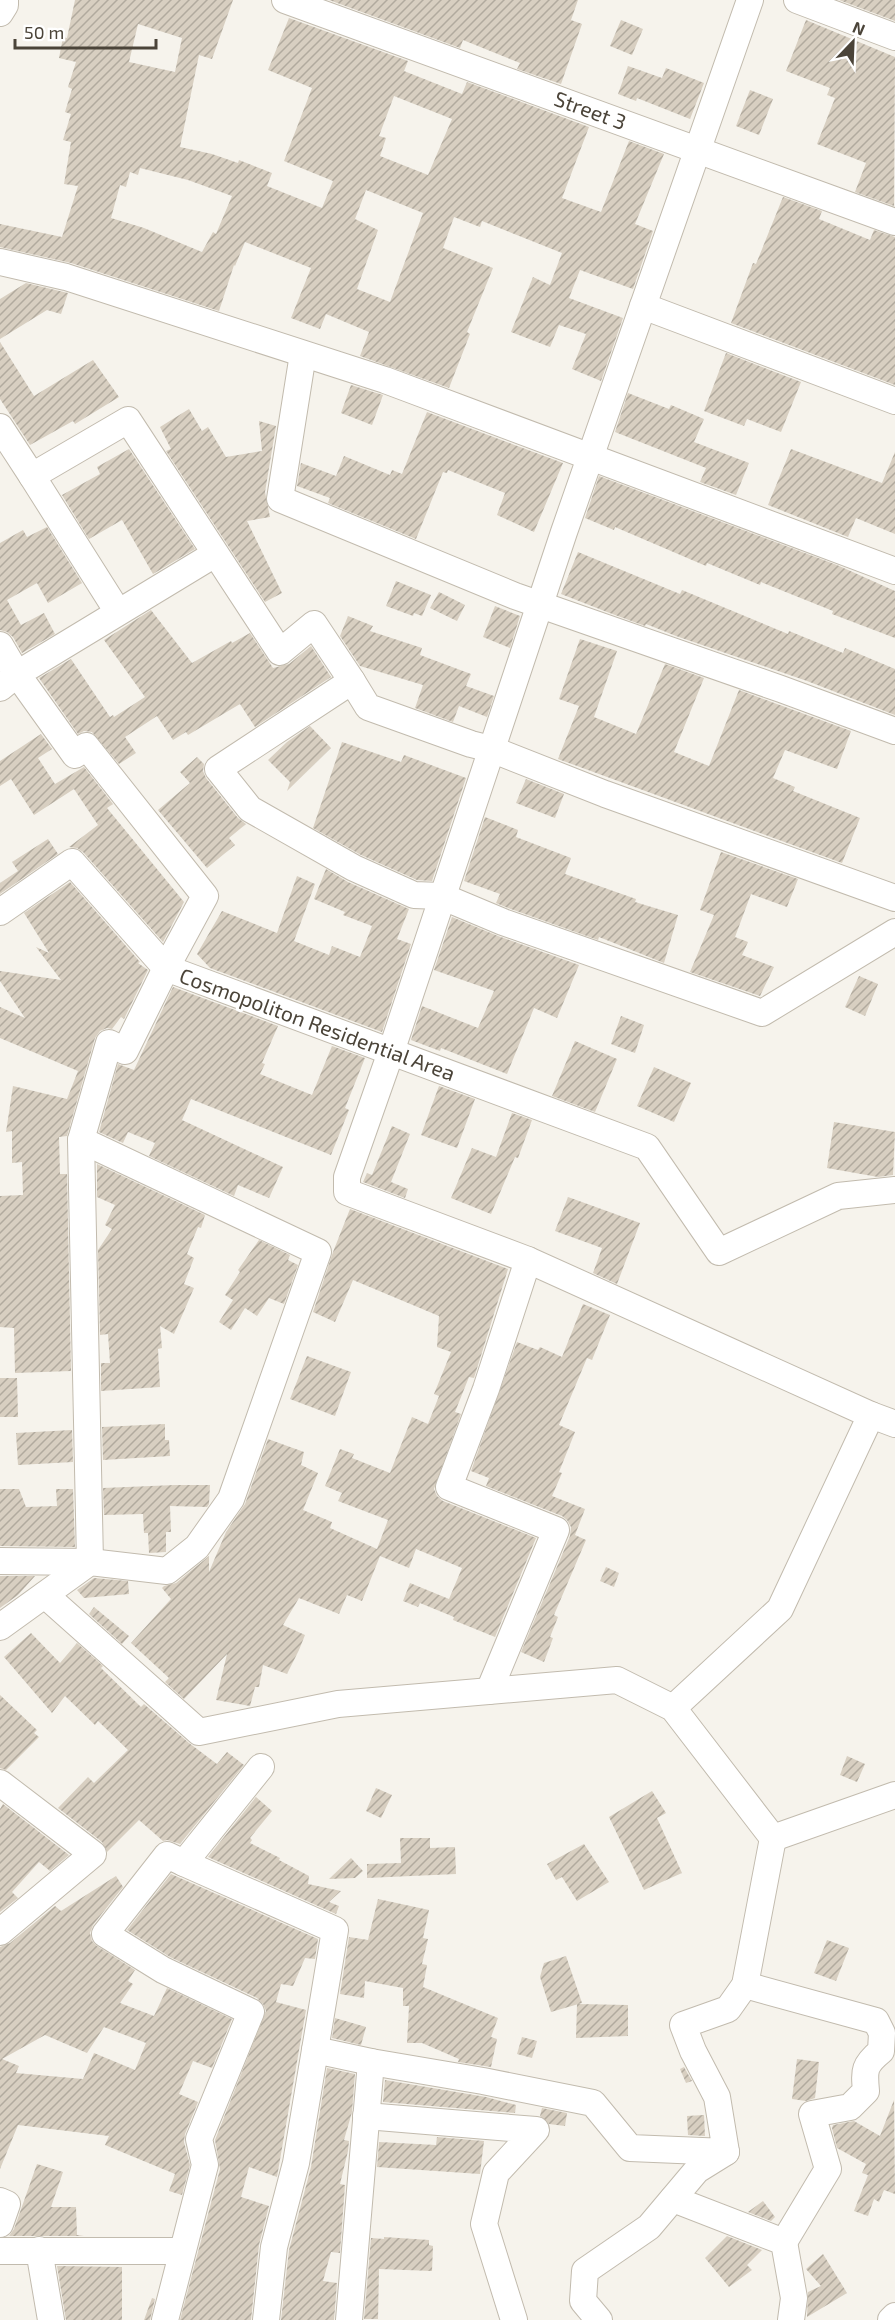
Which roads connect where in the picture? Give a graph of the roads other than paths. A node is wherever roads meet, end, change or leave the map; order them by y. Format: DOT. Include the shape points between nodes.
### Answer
graph roads {
  1 [pos="4,0"];
  2 [pos="285,0"];
  3 [pos="750,0"];
  4 [pos="797,0"];
  5 [pos="0,13"];
  6 [pos="895,37"];
  7 [pos="698,150"];
  8 [pos="895,222"];
  9 [pos="0,262"];
  10 [pos="643,306"];
  11 [pos="303,354"];
  12 [pos="895,401"];
  13 [pos="0,427"];
  14 [pos="591,457"];
  15 [pos="32,477"];
  16 [pos="215,554"];
  17 [pos="895,571"];
  18 [pos="540,604"];
  19 [pos="118,612"];
  20 [pos="0,645"];
  21 [pos="8,681"];
  22 [pos="352,681"];
  23 [pos="895,731"];
  24 [pos="492,749"];
  25 [pos="441,896"];
  26 [pos="895,898"];
  27 [pos="0,912"];
  28 [pos="895,932"];
  29 [pos="166,968"];
  30 [pos="391,1052"];
  31 [pos="81,1140"];
  32 [pos="895,1190"];
  33 [pos="528,1260"];
  34 [pos="871,1415"];
  35 [pos="895,1424"];
  36 [pos="0,1561"];
  37 [pos="90,1562"];
  38 [pos="45,1595"];
  39 [pos="0,1627"];
  40 [pos="489,1691"];
  41 [pos="673,1708"];
  42 [pos="261,1767"];
  43 [pos="0,1784"];
  44 [pos="895,1795"];
  45 [pos="772,1838"];
  46 [pos="184,1863"];
  47 [pos="0,1932"];
  48 [pos="745,1985"];
  49 [pos="315,2050"];
  50 [pos="371,2062"];
  51 [pos="366,2116"];
  52 [pos="726,2152"];
  53 [pos="673,2199"];
  54 [pos="0,2201"];
  55 [pos="0,2224"];
  56 [pos="784,2242"];
  57 [pos="39,2250"];
  58 [pos="0,2251"];
  59 [pos="182,2251"];
  60 [pos="895,2316"];
  61 [pos="51,2320"];
  62 [pos="165,2320"];
  63 [pos="267,2320"];
  64 [pos="349,2320"];
  65 [pos="514,2320"];
  66 [pos="599,2320"];
  67 [pos="791,2320"];
  68 [pos="891,2320"];
  1 -- 5 [label="street"];
  2 -- 7 [label="street, Street 3"];
  3 -- 7 [label="street"];
  4 -- 6 [label="street"];
  7 -- 8 [label="street, Street 3"];
  7 -- 10 [label="street"];
  9 -- 11 [label="street" via="66,277"];
  10 -- 12 [label="street"];
  10 -- 14 [label="street"];
  11 -- 14 [label="street" via="385,380"];
  11 -- 18 [label="street" via="280,499"];
  13 -- 15 [label="street"];
  14 -- 17 [label="street"];
  14 -- 18 [label="street"];
  15 -- 16 [label="street" via="128,420"];
  15 -- 19 [label="street"];
  16 -- 19 [label="street"];
  16 -- 22 [label="street" via="280,652 314,624"];
  18 -- 23 [label="street"];
  18 -- 24 [label="street"];
  19 -- 21 [label="street"];
  20 -- 21 [label="street"];
  21 -- 29 [label="street" via="75,755 86,746 205,896"];
  22 -- 24 [label="street" via="368,707"];
  22 -- 25 [label="street" via="218,769 250,809 354,868 414,895"];
  24 -- 25 [label="street"];
  24 -- 26 [label="street" via="615,798"];
  25 -- 28 [label="street" via="502,922 762,1013"];
  25 -- 30 [label="street"];
  27 -- 29 [label="street" via="72,862"];
  29 -- 30 [label="street, Cosmopoliton Residential Area"];
  29 -- 31 [label="street, Cosmopoliton Residential Area" via="125,1051 109,1043"];
  30 -- 32 [label="street, Cosmopoliton Residential Area" via="647,1147 719,1252 838,1196"];
  30 -- 33 [label="street" via="347,1177 347,1192"];
  31 -- 37 [label="street, Cosmopoliton Residential Area"];
  31 -- 37 [label="street" via="318,1252 231,1499 197,1547 166,1571"];
  33 -- 34 [label="street"];
  33 -- 40 [label="street" via="449,1487 556,1530"];
  34 -- 35 [label="street"];
  34 -- 41 [label="street" via="780,1609"];
  36 -- 37 [label="street"];
  37 -- 38 [label="street"];
  38 -- 39 [label="street"];
  38 -- 40 [label="street" via="199,1732 338,1704"];
  40 -- 41 [label="street" via="617,1680"];
  41 -- 45 [label="street"];
  42 -- 46 [label="street"];
  43 -- 47 [label="street" via="93,1854"];
  44 -- 45 [label="street"];
  45 -- 48 [label="street"];
  46 -- 49 [label="street" via="335,1930"];
  46 -- 59 [label="street" via="167,1855 105,1934 163,1970 251,2012 199,2139 205,2165"];
  48 -- 52 [label="street" via="728,2009 683,2025 717,2097"];
  48 -- 56 [label="street" via="876,2021 882,2033 881,2051 864,2071 866,2091 850,2107 812,2114 828,2169"];
  49 -- 50 [label="street"];
  49 -- 63 [label="street" via="296,2163 274,2247"];
  50 -- 51 [label="street"];
  50 -- 52 [label="street" via="593,2103 630,2148"];
  51 -- 64 [label="street"];
  51 -- 65 [label="street" via="536,2130 496,2173 484,2223"];
  52 -- 53 [label="street" via="697,2170"];
  53 -- 56 [label="street"];
  53 -- 66 [label="street" via="649,2227 585,2271 583,2301"];
  54 -- 55 [label="street" via="7,2204"];
  56 -- 67 [label="street" via="794,2298"];
  57 -- 58 [label="street"];
  57 -- 59 [label="street"];
  57 -- 61 [label="street"];
  59 -- 62 [label="street"];
  60 -- 68 [label="street"];
}
